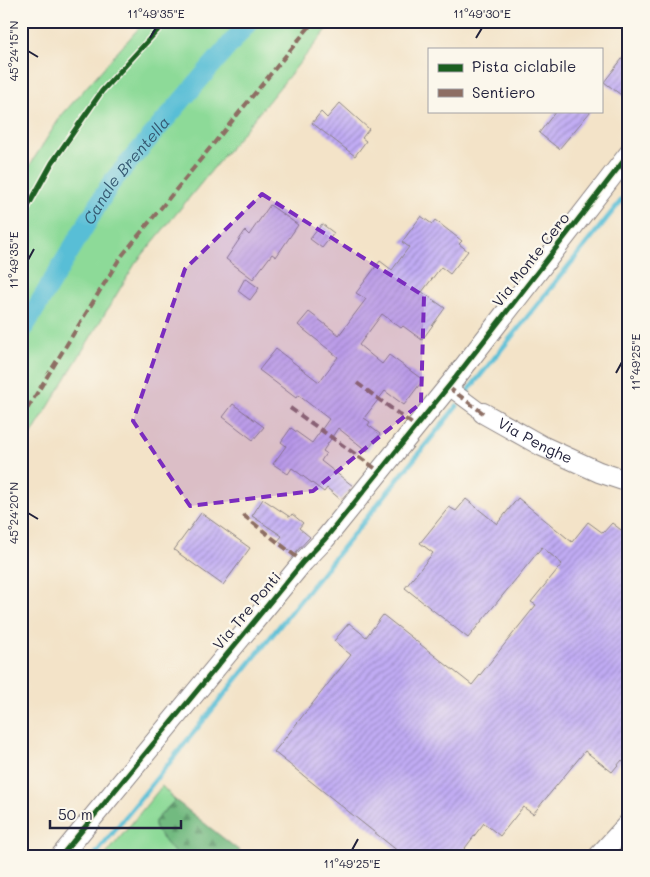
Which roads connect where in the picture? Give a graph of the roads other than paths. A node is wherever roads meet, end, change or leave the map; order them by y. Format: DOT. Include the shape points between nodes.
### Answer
graph roads {
  1 [pos="629,154"];
  2 [pos="450,384"];
  3 [pos="483,413"];
  4 [pos="629,482"];
  5 [pos="629,823"];
  6 [pos="61,856"];
  7 [pos="599,856"];
  1 -- 2 [label="street, Via Monte Cero"];
  2 -- 3 [label="street, Via Penghe"];
  2 -- 6 [label="street, Via Tre Ponti"];
  3 -- 4 [label="street, Via Penghe" via="542,446"];
  5 -- 7 [label="street"];
}
